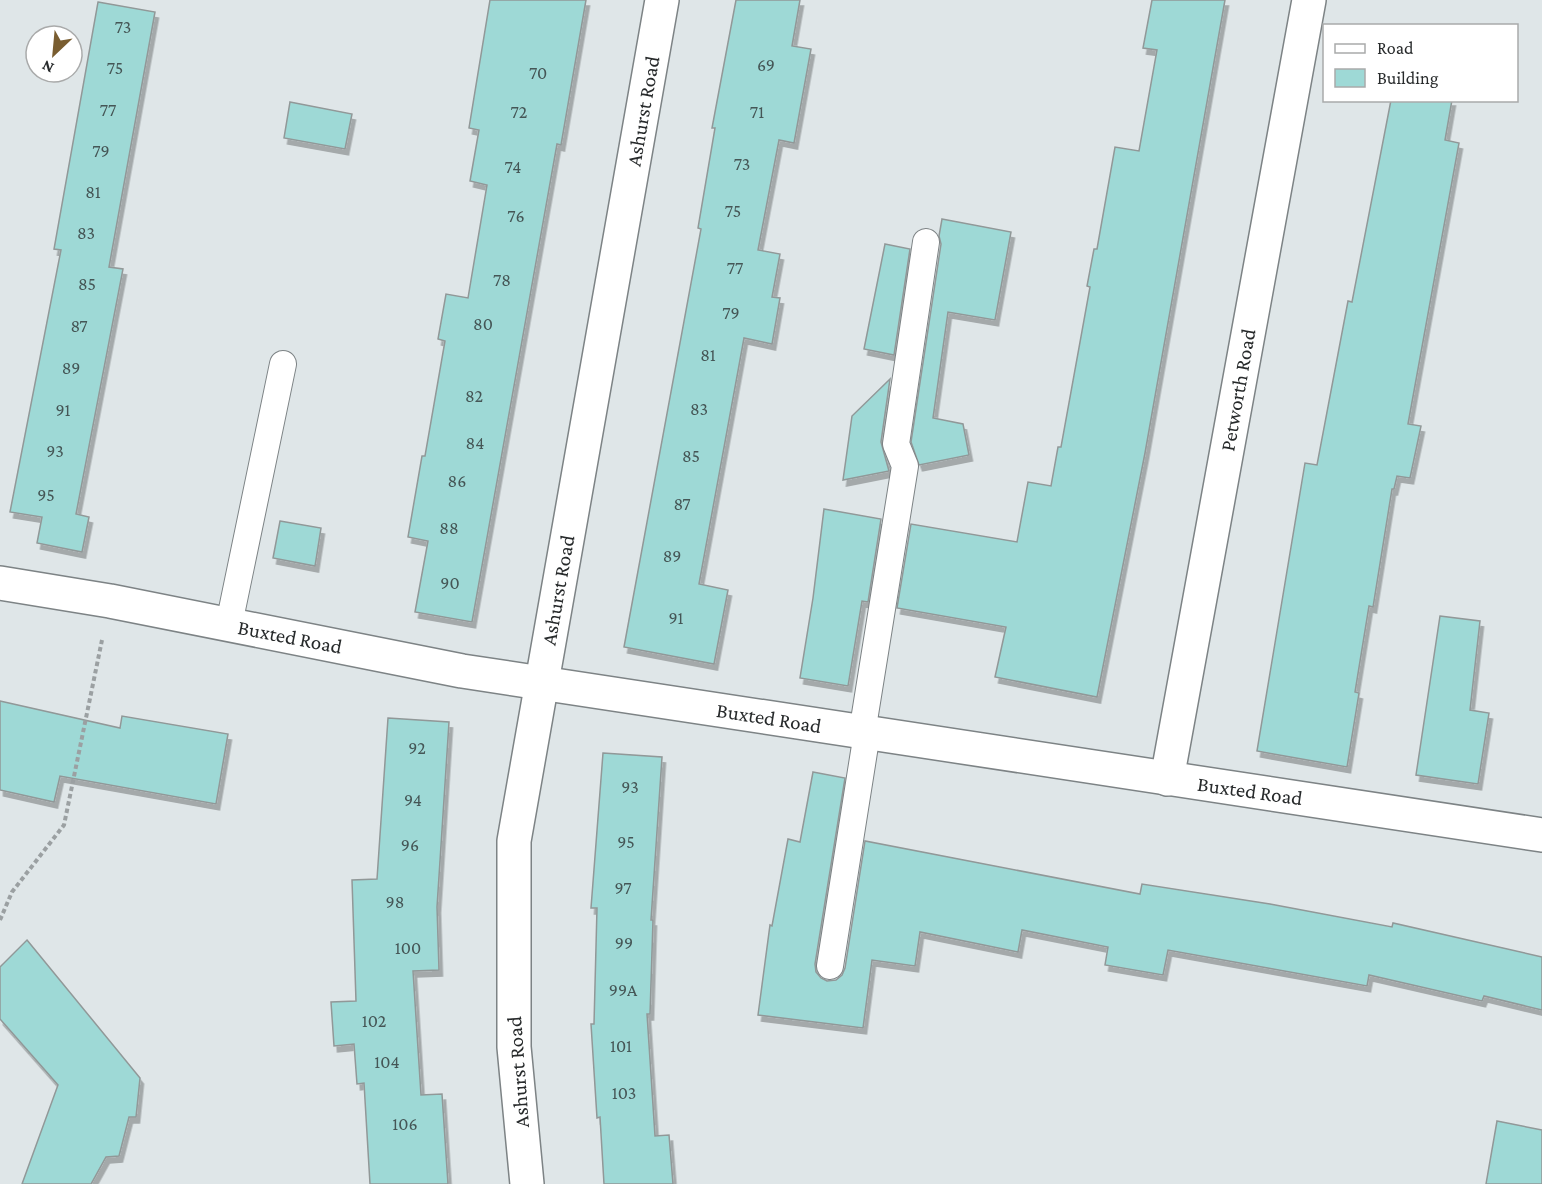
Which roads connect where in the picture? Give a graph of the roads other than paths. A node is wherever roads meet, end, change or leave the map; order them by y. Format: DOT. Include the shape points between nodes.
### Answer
graph roads {
  1 [pos="662,0"];
  2 [pos="1309,0"];
  3 [pos="926,242"];
  4 [pos="284,364"];
  5 [pos="0,583"];
  6 [pos="229,624"];
  7 [pos="542,683"];
  8 [pos="864,733"];
  9 [pos="1167,779"];
  10 [pos="1542,835"];
  11 [pos="830,966"];
  12 [pos="527,1184"];
  1 -- 7 [label="street, Ashurst Road"];
  2 -- 9 [label="street, Petworth Road"];
  3 -- 8 [label="lane" via="896,444 905,466"];
  4 -- 6 [label="lane"];
  5 -- 6 [label="street, Buxted Road"];
  6 -- 7 [label="street, Buxted Road" via="462,671"];
  7 -- 8 [label="street, Buxted Road"];
  7 -- 12 [label="street, Ashurst Road" via="514,841 514,1047"];
  8 -- 9 [label="street, Buxted Road"];
  8 -- 11 [label="lane"];
  9 -- 10 [label="street, Buxted Road"];
}
